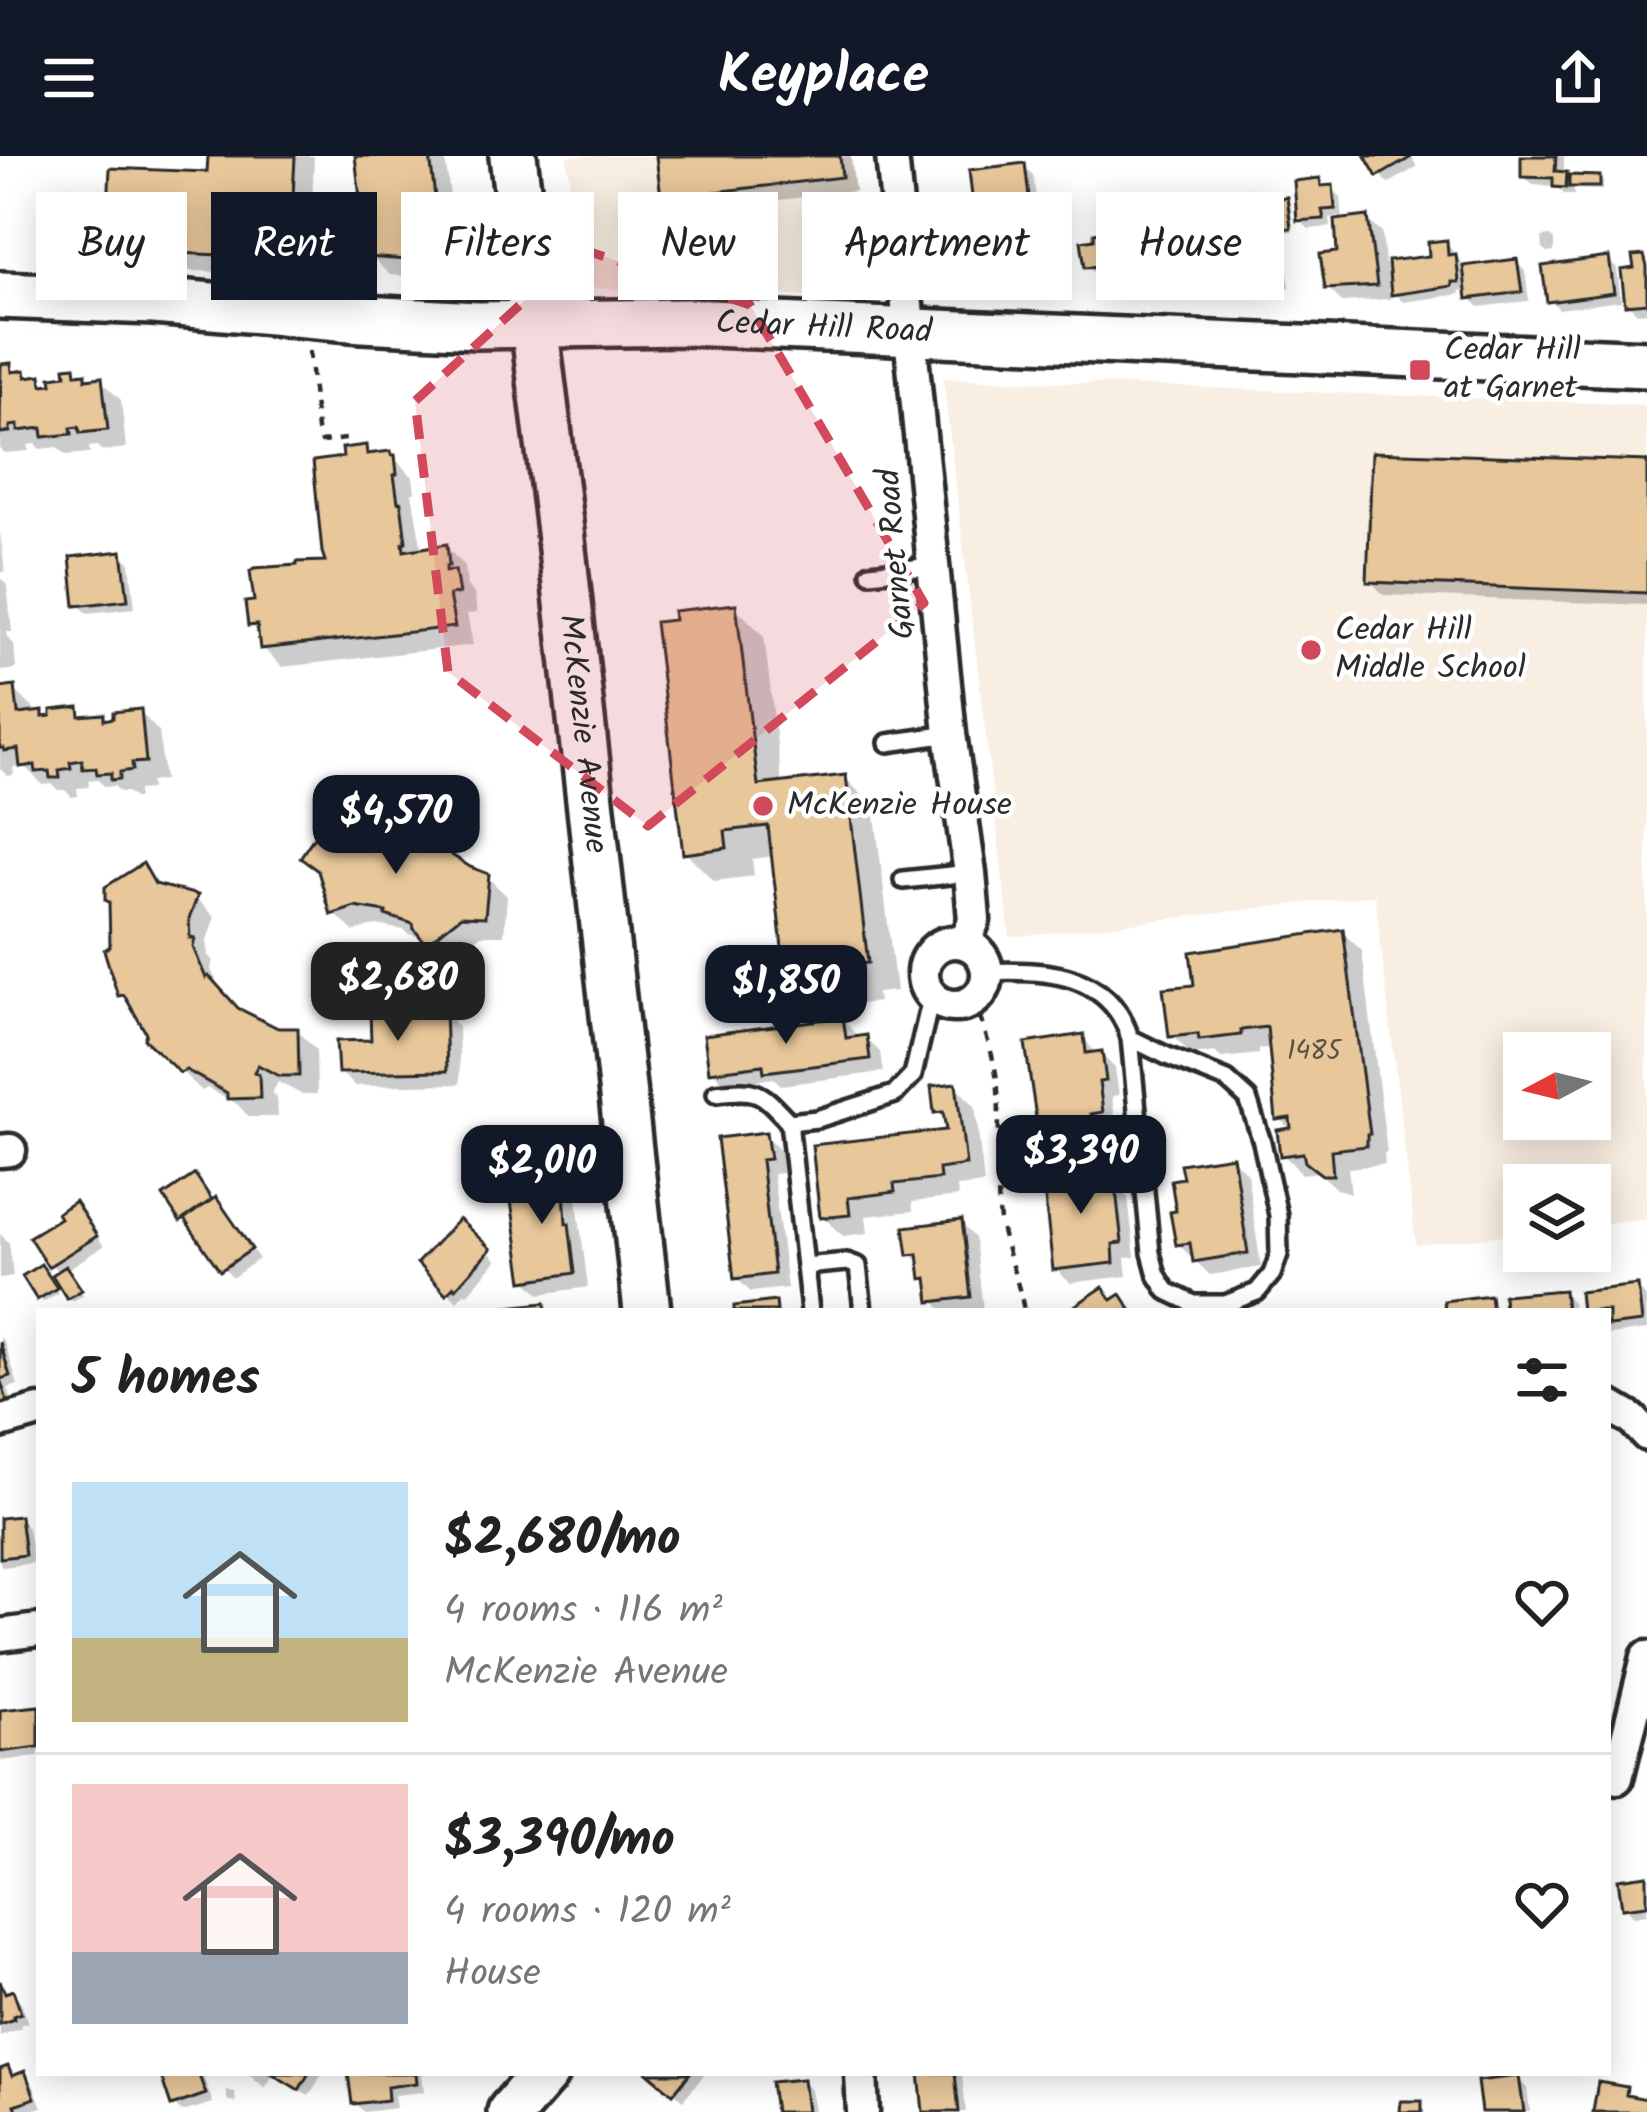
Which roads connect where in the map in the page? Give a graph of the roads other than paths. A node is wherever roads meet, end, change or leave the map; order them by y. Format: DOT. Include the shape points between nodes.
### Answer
graph roads {
  1 [pos="513,156"];
  2 [pos="892,156"];
  3 [pos="0,295"];
  4 [pos="534,323"];
  5 [pos="911,332"];
  6 [pos="1647,364"];
  7 [pos="932,566"];
  8 [pos="870,573"];
  9 [pos="950,734"];
  10 [pos="888,743"];
  11 [pos="970,873"];
  12 [pos="903,880"];
  13 [pos="965,943"];
  14 [pos="980,986"];
  15 [pos="936,1000"];
  16 [pos="1130,1038"];
  17 [pos="716,1094"];
  18 [pos="789,1122"];
  19 [pos="805,1266"];
  20 [pos="647,1308"];
  21 [pos="810,1308"];
  22 [pos="863,1308"];
  23 [pos="1611,1408"];
  24 [pos="36,1412"];
  25 [pos="0,1422"];
  26 [pos="1647,1435"];
  27 [pos="36,1630"];
  28 [pos="0,1635"];
  29 [pos="1647,1657"];
  30 [pos="1617,1778"];
  31 [pos="542,2076"];
  32 [pos="860,2076"];
  33 [pos="511,2112"];
  34 [pos="863,2112"];
  1 -- 4 [label="street, McKenzie Avenue"];
  2 -- 5 [label="street, Garnet Road"];
  3 -- 4 [label="street, Cedar Hill Road"];
  4 -- 5 [label="street, Cedar Hill Road"];
  4 -- 20 [label="street, McKenzie Avenue"];
  5 -- 6 [label="street, Cedar Hill Road"];
  5 -- 7 [label="street, Garnet Road"];
  7 -- 8 [label="lane"];
  7 -- 9 [label="street, Garnet Road"];
  9 -- 10 [label="lane"];
  9 -- 11 [label="street, Garnet Road"];
  11 -- 12 [label="lane"];
  11 -- 13 [label="street, Garnet Road" via="974,920"];
  13 -- 14 [label="street" via="980,954"];
  13 -- 15 [label="street" via="945,943 928,955 924,984"];
  14 -- 15 [label="street" via="955,1006"];
  14 -- 16 [label="lane" via="1051,973 1097,989"];
  15 -- 18 [label="lane" via="913,1075 896,1094"];
  16 -- 16 [label="lane" via="1157,1275 1167,1292 1194,1304 1256,1292 1279,1254 1278,1215 1248,1099 1227,1080"];
  17 -- 18 [label="lane" via="762,1093"];
  18 -- 19 [label="lane"];
  19 -- 21 [label="lane"];
  19 -- 22 [label="lane" via="858,1267"];
  23 -- 26 [label="street"];
  24 -- 25 [label="street"];
  27 -- 28 [label="street"];
  29 -- 30 [label="street"];
  31 -- 33 [label="street"];
  32 -- 34 [label="street"];
}
